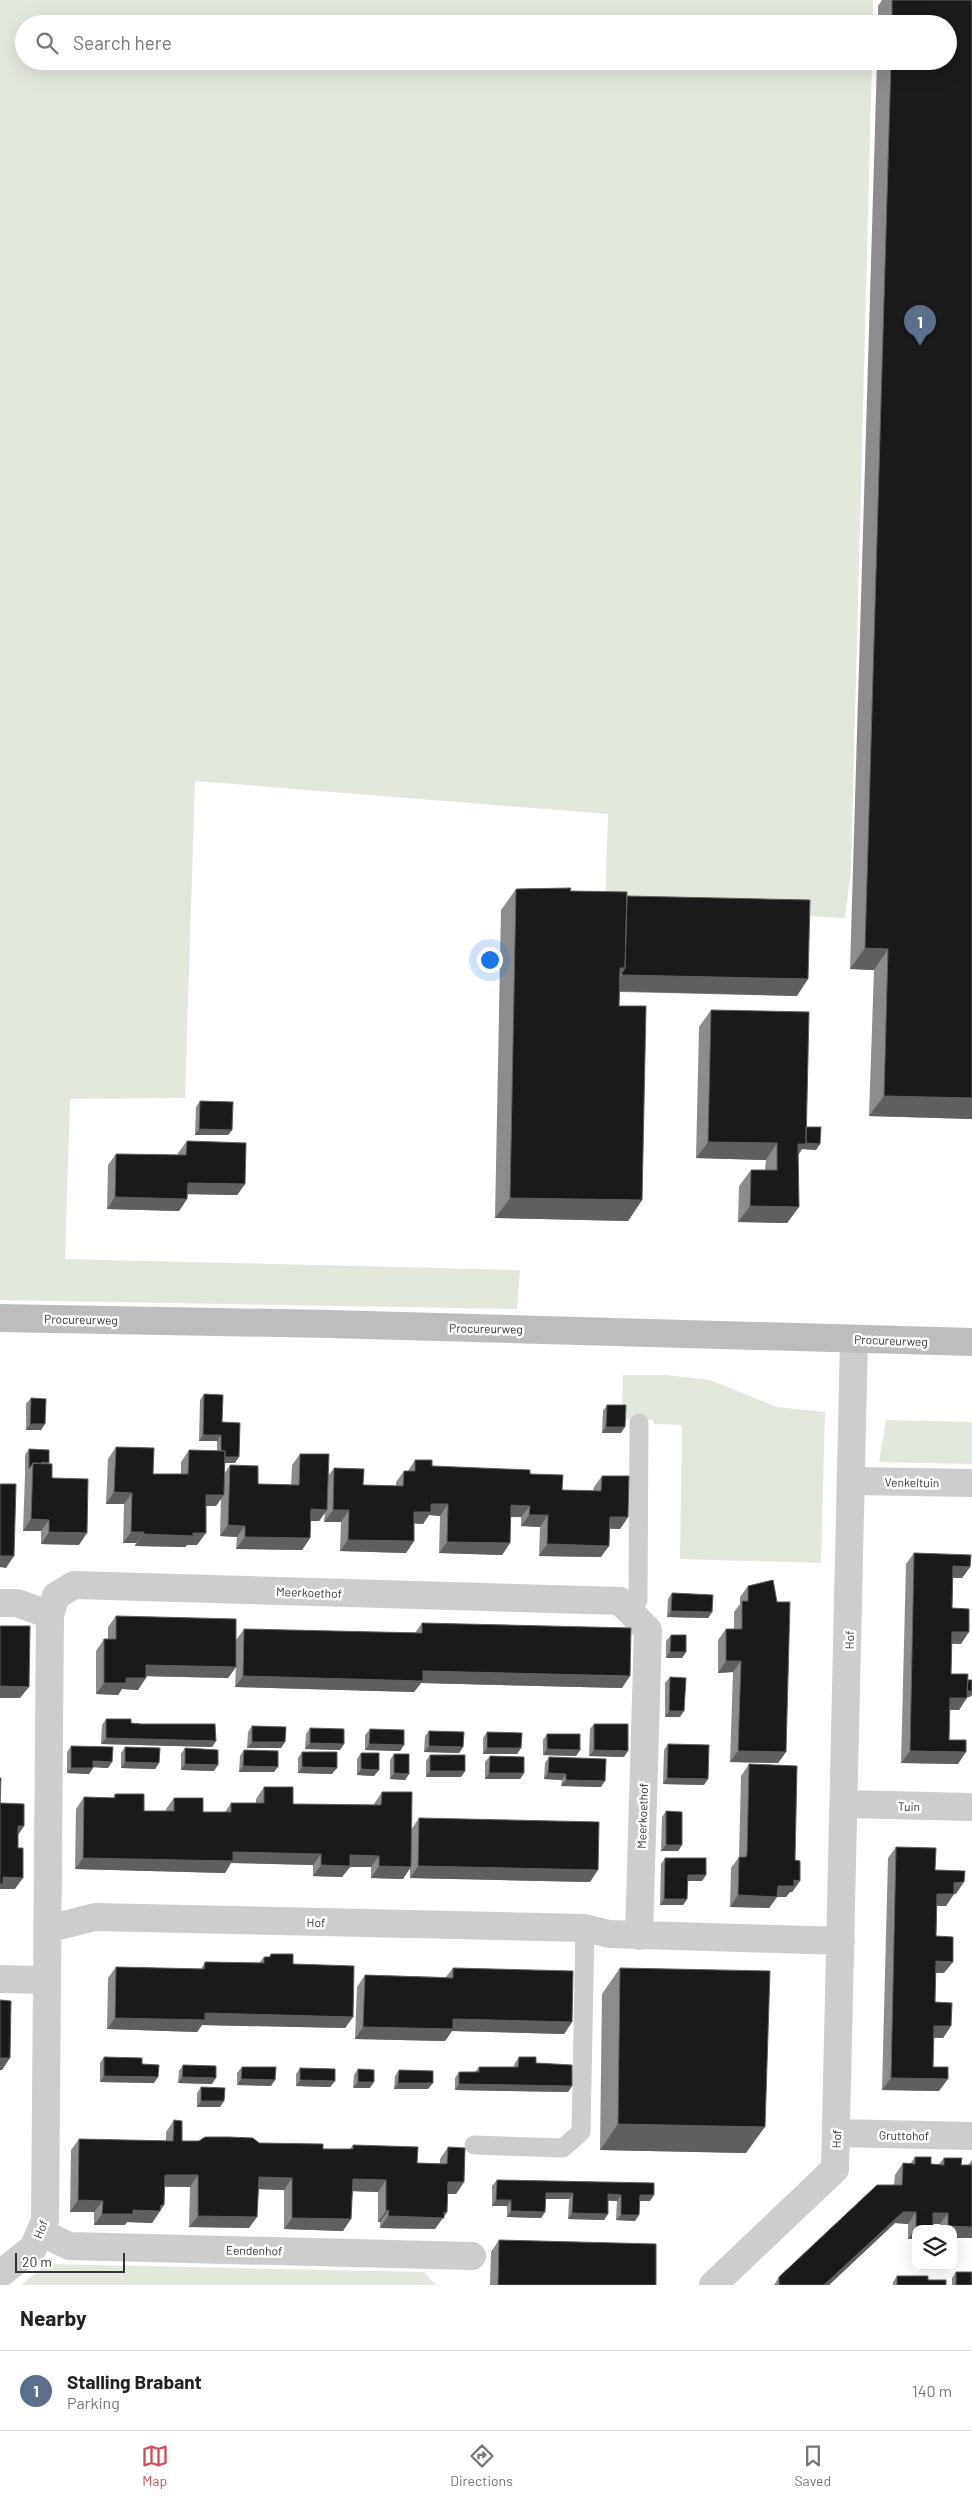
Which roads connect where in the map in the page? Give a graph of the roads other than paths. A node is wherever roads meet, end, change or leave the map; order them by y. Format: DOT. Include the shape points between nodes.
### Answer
graph roads {
  1 [pos="0,1318"];
  2 [pos="854,1339"];
  3 [pos="972,1342"];
  4 [pos="639,1423"];
  5 [pos="852,1481"];
  6 [pos="972,1483"];
  7 [pos="0,1603"];
  8 [pos="631,1613"];
  9 [pos="50,1615"];
  10 [pos="845,1804"];
  11 [pos="972,1807"];
  12 [pos="585,1928"];
  13 [pos="47,1929"];
  14 [pos="639,1936"];
  15 [pos="841,1941"];
  16 [pos="0,1979"];
  17 [pos="47,1980"];
  18 [pos="836,2133"];
  19 [pos="972,2136"];
  20 [pos="474,2145"];
  21 [pos="40,2232"];
  22 [pos="472,2256"];
  23 [pos="0,2274"];
  24 [pos="713,2285"];
  1 -- 2 [label="main road, Procureurweg" via="320,1323"];
  2 -- 3 [label="main road, Procureurweg"];
  2 -- 5 [label="street, Hof"];
  4 -- 8 [label="lane" via="638,1600"];
  5 -- 6 [label="street, Venkeltuin"];
  5 -- 10 [label="street, Hof"];
  7 -- 9 [label="street" via="17,1603"];
  8 -- 9 [label="street, Meerkoethof" via="620,1601 74,1585 56,1596"];
  8 -- 14 [label="street, Meerkoethof" via="648,1630"];
  9 -- 13 [label="street, Hof"];
  10 -- 11 [label="street, Tuin"];
  10 -- 15 [label="street, Hof"];
  12 -- 13 [label="street, Hof" via="95,1918"];
  12 -- 14 [label="street, Hof"];
  12 -- 20 [label="lane" via="582,2132 563,2148"];
  13 -- 17 [label="street, Hof"];
  14 -- 15 [label="street, Hof"];
  15 -- 18 [label="street, Hof"];
  16 -- 17 [label="street"];
  17 -- 21 [label="street, Hof" via="45,2220"];
  18 -- 19 [label="street, Gruttohof"];
  18 -- 24 [label="street, Hof" via="835,2169"];
  21 -- 22 [label="street, Eendenhof" via="69,2246"];
  21 -- 23 [label="street, Hof" via="33,2248"];
}
